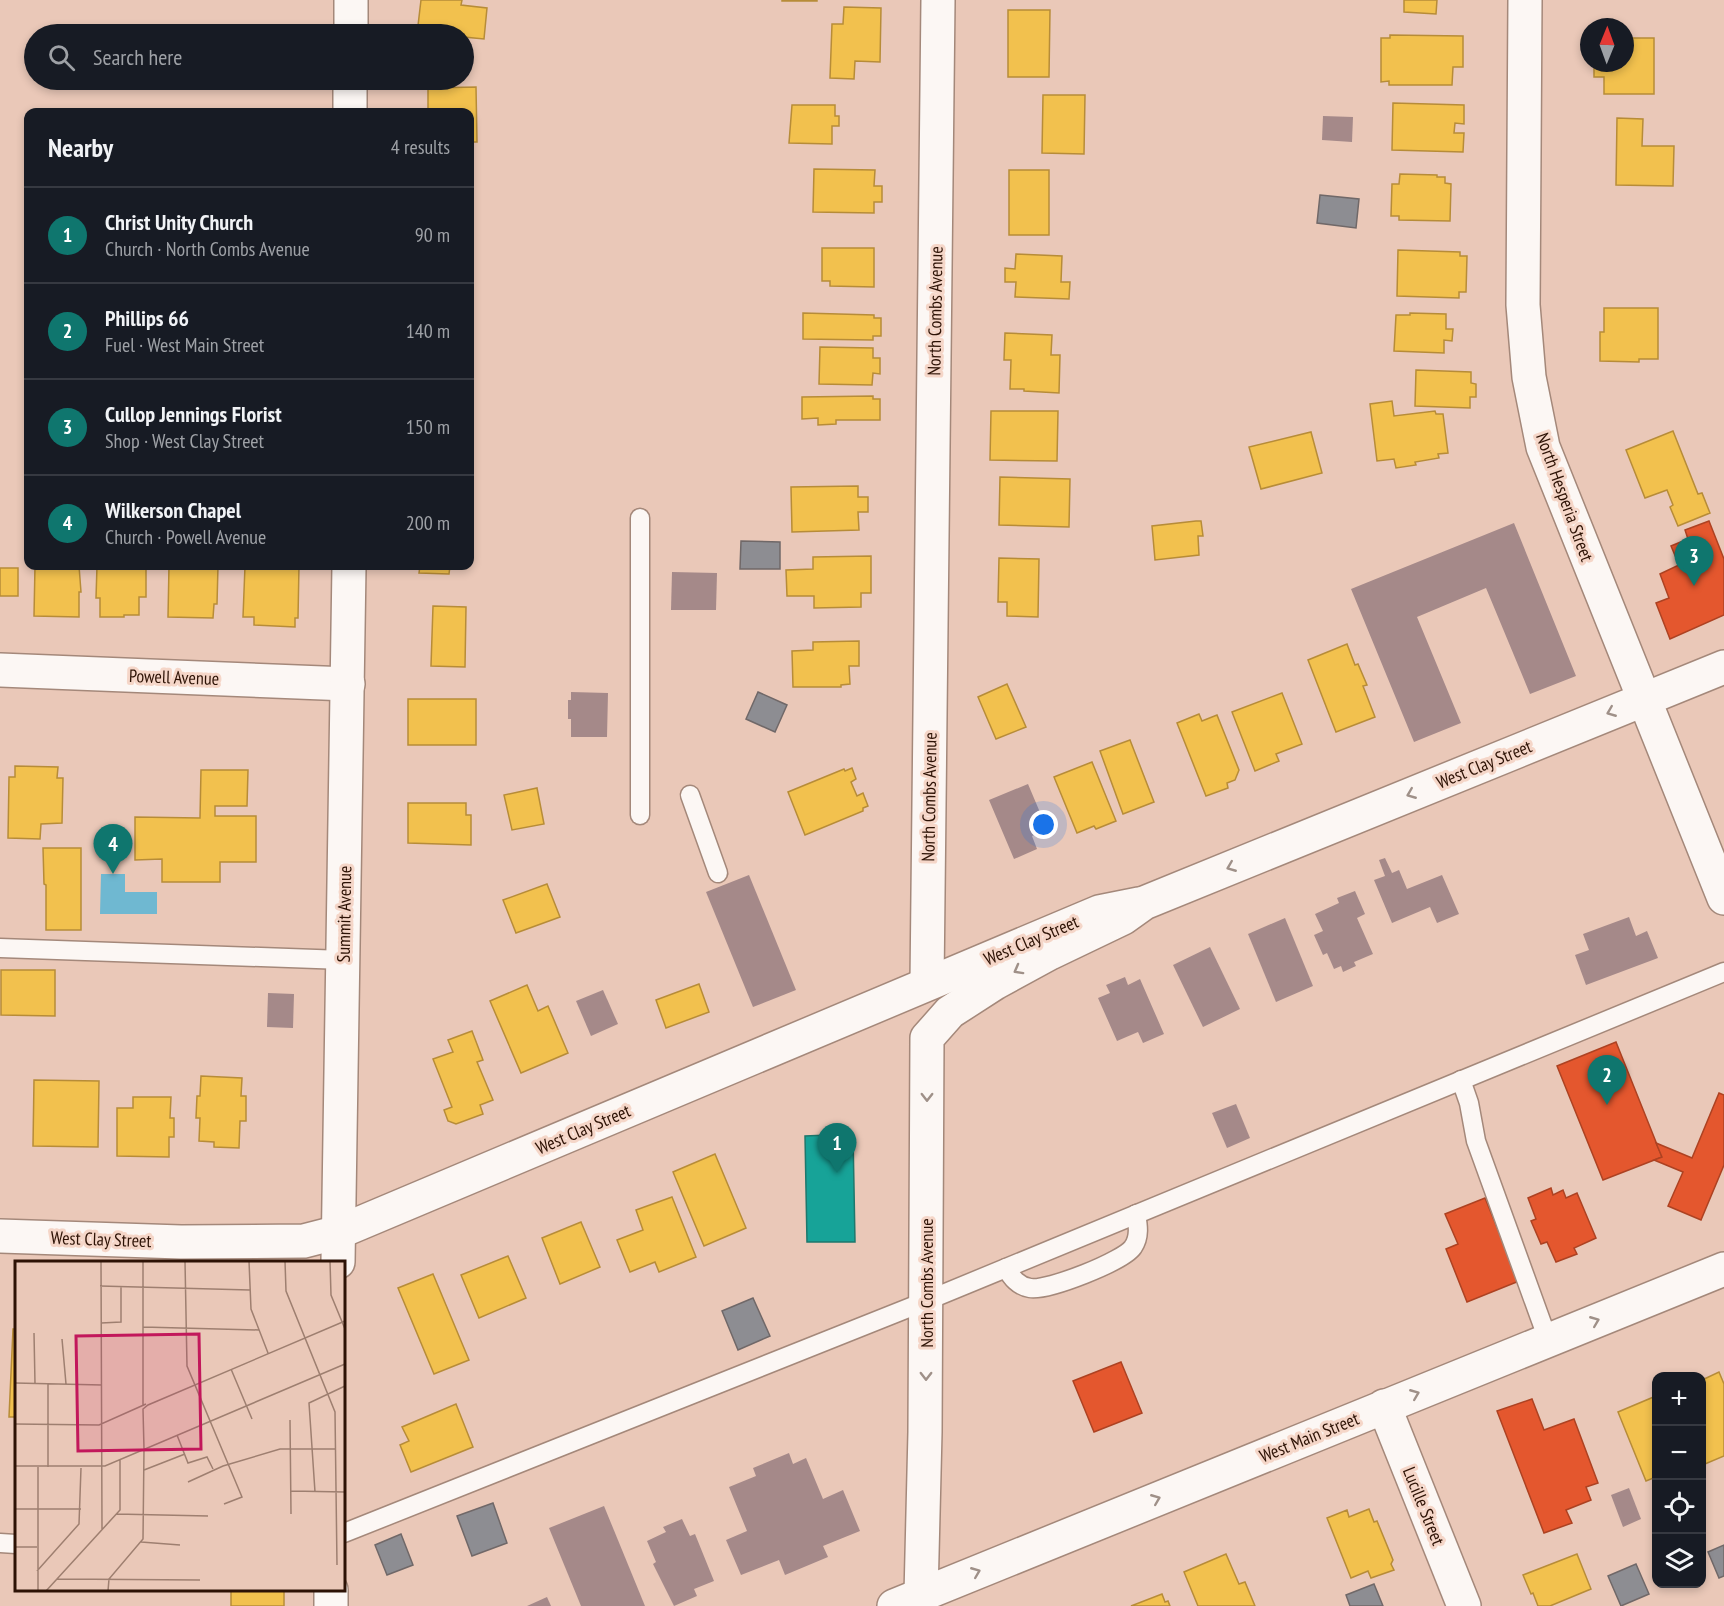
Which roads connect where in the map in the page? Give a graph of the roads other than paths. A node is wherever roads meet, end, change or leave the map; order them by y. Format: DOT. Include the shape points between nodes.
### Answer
graph roads {
  1 [pos="351,0"];
  2 [pos="938,0"];
  3 [pos="1525,0"];
  4 [pos="351,24"];
  5 [pos="350,90"];
  6 [pos="350,108"];
  7 [pos="640,518"];
  8 [pos="349,570"];
  9 [pos="1724,667"];
  10 [pos="0,670"];
  11 [pos="348,684"];
  12 [pos="1643,699"];
  13 [pos="690,795"];
  14 [pos="640,815"];
  15 [pos="718,873"];
  16 [pos="1724,898"];
  17 [pos="1143,903"];
  18 [pos="0,948"];
  19 [pos="344,960"];
  20 [pos="1724,972"];
  21 [pos="927,983"];
  22 [pos="927,1038"];
  23 [pos="1461,1080"];
  24 [pos="1136,1214"];
  25 [pos="0,1236"];
  26 [pos="339,1247"];
  27 [pos="1006,1268"];
  28 [pos="1724,1269"];
  29 [pos="926,1301"];
  30 [pos="1548,1340"];
  31 [pos="1384,1406"];
  32 [pos="345,1533"];
  33 [pos="0,1543"];
  34 [pos="15,1544"];
  35 [pos="912,1602"];
  36 [pos="1464,1606"];
  1 -- 4 [label="street"];
  2 -- 21 [label="street, North Combs Avenue"];
  3 -- 12 [label="street, North Hesperia Street" via="1523,305 1529,377 1544,447"];
  5 -- 6 [label="street"];
  7 -- 14 [label="lane"];
  8 -- 11 [label="street, Summit Avenue"];
  9 -- 12 [label="street, West Clay Street"];
  10 -- 11 [label="street, Powell Avenue"];
  11 -- 19 [label="street, Summit Avenue"];
  12 -- 16 [label="street, North Hesperia Street"];
  12 -- 17 [label="street, West Clay Street, one-way"];
  13 -- 15 [label="lane"];
  17 -- 21 [label="street, West Clay Street" via="1099,912"];
  17 -- 22 [label="street, West Clay Street, one-way" via="1123,918 995,983 950,1012"];
  18 -- 19 [label="lane"];
  19 -- 26 [label="street, Summit Avenue"];
  20 -- 23 [label="lane"];
  21 -- 22 [label="street, North Combs Avenue"];
  21 -- 26 [label="street, West Clay Street"];
  22 -- 29 [label="street, North Combs Avenue, one-way"];
  23 -- 24 [label="lane"];
  23 -- 30 [label="lane" via="1476,1141"];
  24 -- 27 [label="lane"];
  24 -- 27 [label="lane" via="1138,1231 1134,1246 1122,1258 1048,1287 1030,1288 1015,1282"];
  25 -- 26 [label="street, West Clay Street" via="181,1242 304,1241"];
  27 -- 29 [label="lane"];
  30 -- 28 [label="street, West Main Street, one-way"];
  29 -- 32 [label="lane"];
  29 -- 35 [label="street, North Combs Avenue, one-way" via="926,1432"];
  31 -- 30 [label="street, West Main Street, one-way"];
  35 -- 31 [label="street, West Main Street, one-way"];
  31 -- 36 [label="street, Lucille Street"];
  33 -- 34 [label="lane"];
}
